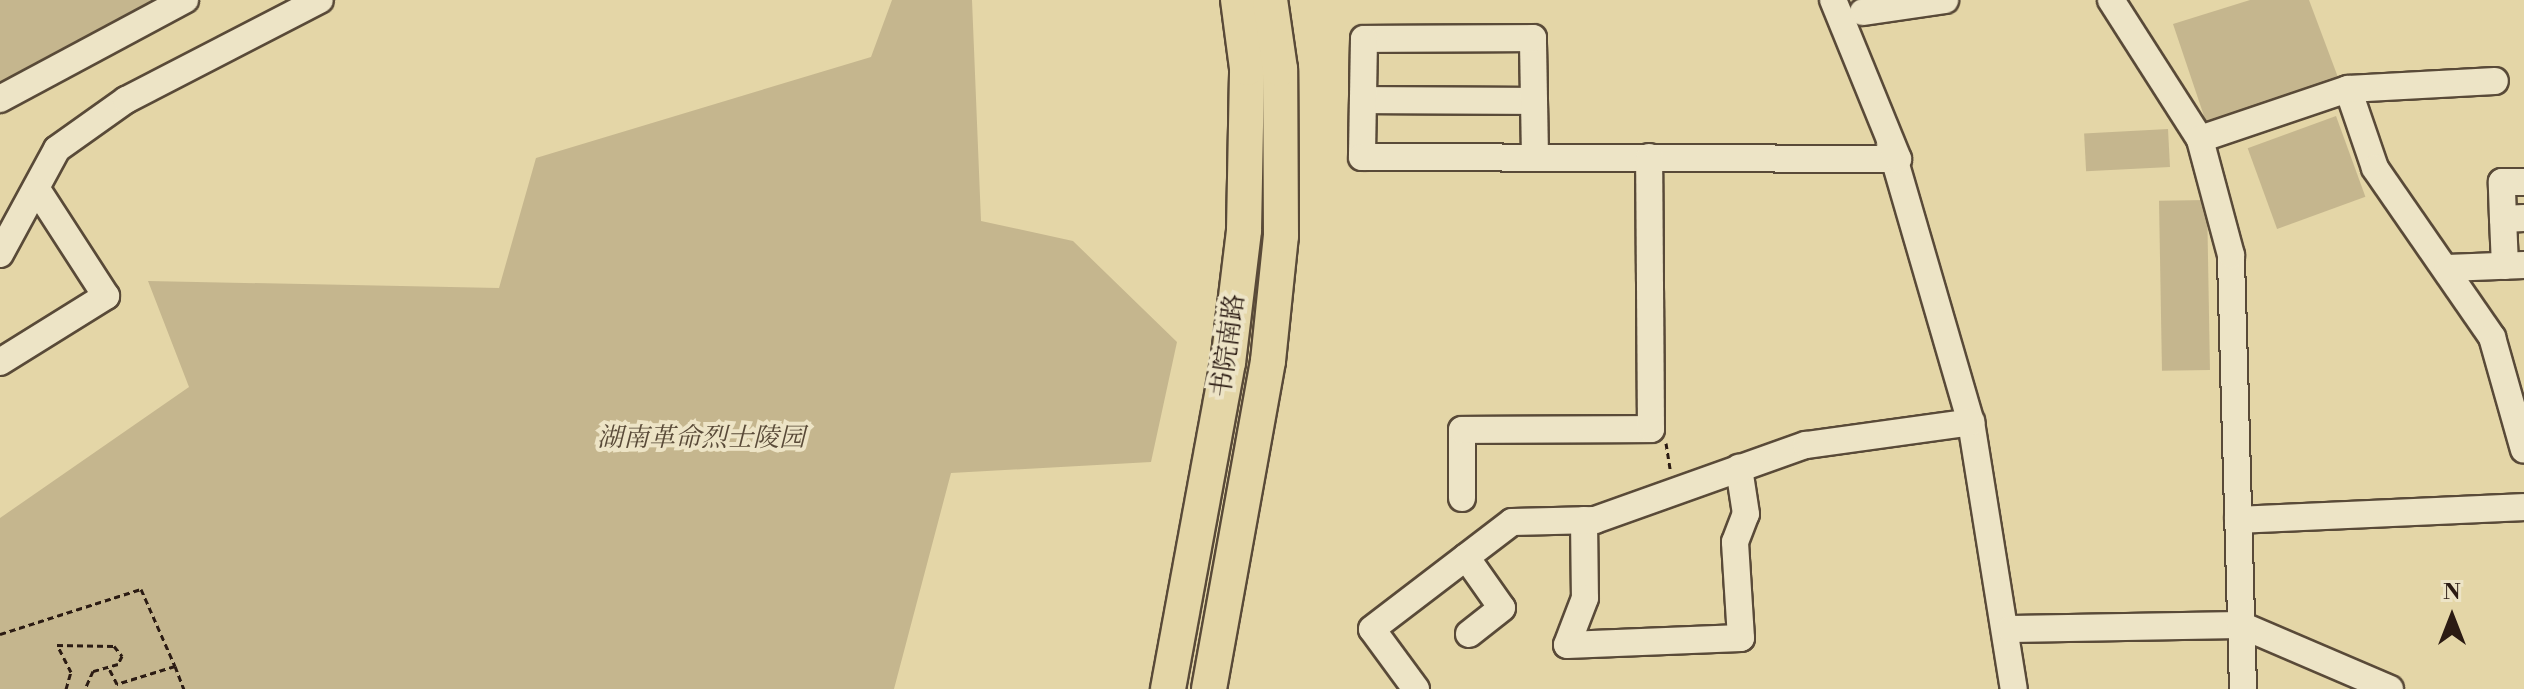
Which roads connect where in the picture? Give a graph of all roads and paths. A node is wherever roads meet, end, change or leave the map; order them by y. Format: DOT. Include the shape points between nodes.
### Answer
graph roads {
  1 [pos="185,0"];
  2 [pos="320,0"];
  3 [pos="1238,0"];
  4 [pos="1270,0"];
  5 [pos="1813,0"];
  6 [pos="1833,0"];
  7 [pos="1945,0"];
  8 [pos="2111,0"];
  9 [pos="1863,12"];
  10 [pos="2495,81"];
  11 [pos="2348,89"];
  12 [pos="0,99"];
  13 [pos="1363,100"];
  14 [pos="1534,101"];
  15 [pos="2200,139"];
  16 [pos="1535,157"];
  17 [pos="1649,157"];
  18 [pos="1898,159"];
  19 [pos="2524,182"];
  20 [pos="38,191"];
  21 [pos="2514,218"];
  22 [pos="0,254"];
  23 [pos="2514,265"];
  24 [pos="2447,268"];
  25 [pos="0,362"];
  26 [pos="1971,422"];
  27 [pos="1651,429"];
  28 [pos="2524,450"];
  29 [pos="1739,468"];
  30 [pos="1670,491"];
  31 [pos="1462,498"];
  32 [pos="2524,507"];
  33 [pos="1584,520"];
  34 [pos="2238,520"];
  35 [pos="1466,557"];
  36 [pos="2241,625"];
  37 [pos="2010,629"];
  38 [pos="0,634"];
  39 [pos="1469,634"];
  40 [pos="175,666"];
  41 [pos="109,668"];
  42 [pos="66,689"];
  43 [pos="85,689"];
  44 [pos="184,689"];
  45 [pos="1168,689"];
  46 [pos="1209,689"];
  47 [pos="1416,689"];
  48 [pos="2014,689"];
  49 [pos="2243,689"];
  50 [pos="2390,689"];
  1 -- 12 [label="street"];
  2 -- 20 [label="street" via="126,100 57,149"];
  3 -- 45 [label="main road, 书院南路" via="1247,68 1244,230 1228,363"];
  4 -- 46 [label="main road, 书院南路" via="1280,69 1281,236 1268,361"];
  5 -- 18 [label="street"];
  6 -- 18 [label="street"];
  7 -- 9 [label="street"];
  8 -- 15 [label="street"];
  10 -- 11 [label="street"];
  11 -- 15 [label="street"];
  11 -- 24 [label="street" via="2375,168"];
  13 -- 14 [label="street"];
  13 -- 14 [label="street" via="1364,39 1533,38"];
  13 -- 16 [label="street" via="1362,157"];
  14 -- 16 [label="street"];
  15 -- 34 [label="street" via="2231,255"];
  16 -- 17 [label="street"];
  17 -- 18 [label="street"];
  17 -- 27 [label="street"];
  18 -- 26 [label="street"];
  19 -- 21 [label="street" via="2502,182"];
  20 -- 22 [label="street"];
  20 -- 25 [label="street" via="106,296"];
  21 -- 23 [label="street"];
  23 -- 24 [label="street"];
  24 -- 28 [label="street" via="2492,337"];
  26 -- 29 [label="street" via="1806,445"];
  26 -- 37 [label="street"];
  27 -- 30 [label="path" via="1670,446"];
  27 -- 31 [label="street" via="1462,430"];
  29 -- 30 [label="street"];
  29 -- 33 [label="street" via="1746,514 1735,542 1741,638 1567,645 1585,598"];
  30 -- 33 [label="street"];
  32 -- 34 [label="street"];
  33 -- 35 [label="street" via="1512,522"];
  34 -- 36 [label="street"];
  35 -- 39 [label="street" via="1502,608"];
  35 -- 47 [label="street" via="1372,629"];
  36 -- 37 [label="street"];
  36 -- 49 [label="street"];
  36 -- 50 [label="street"];
  37 -- 48 [label="street"];
  38 -- 40 [label="path" via="141,589"];
  40 -- 41 [label="path" via="117,684"];
  40 -- 44 [label="path"];
  41 -- 42 [label="path" via="122,656 114,646 64,641 57,645 71,672"];
  41 -- 43 [label="path" via="93,671"];
}
